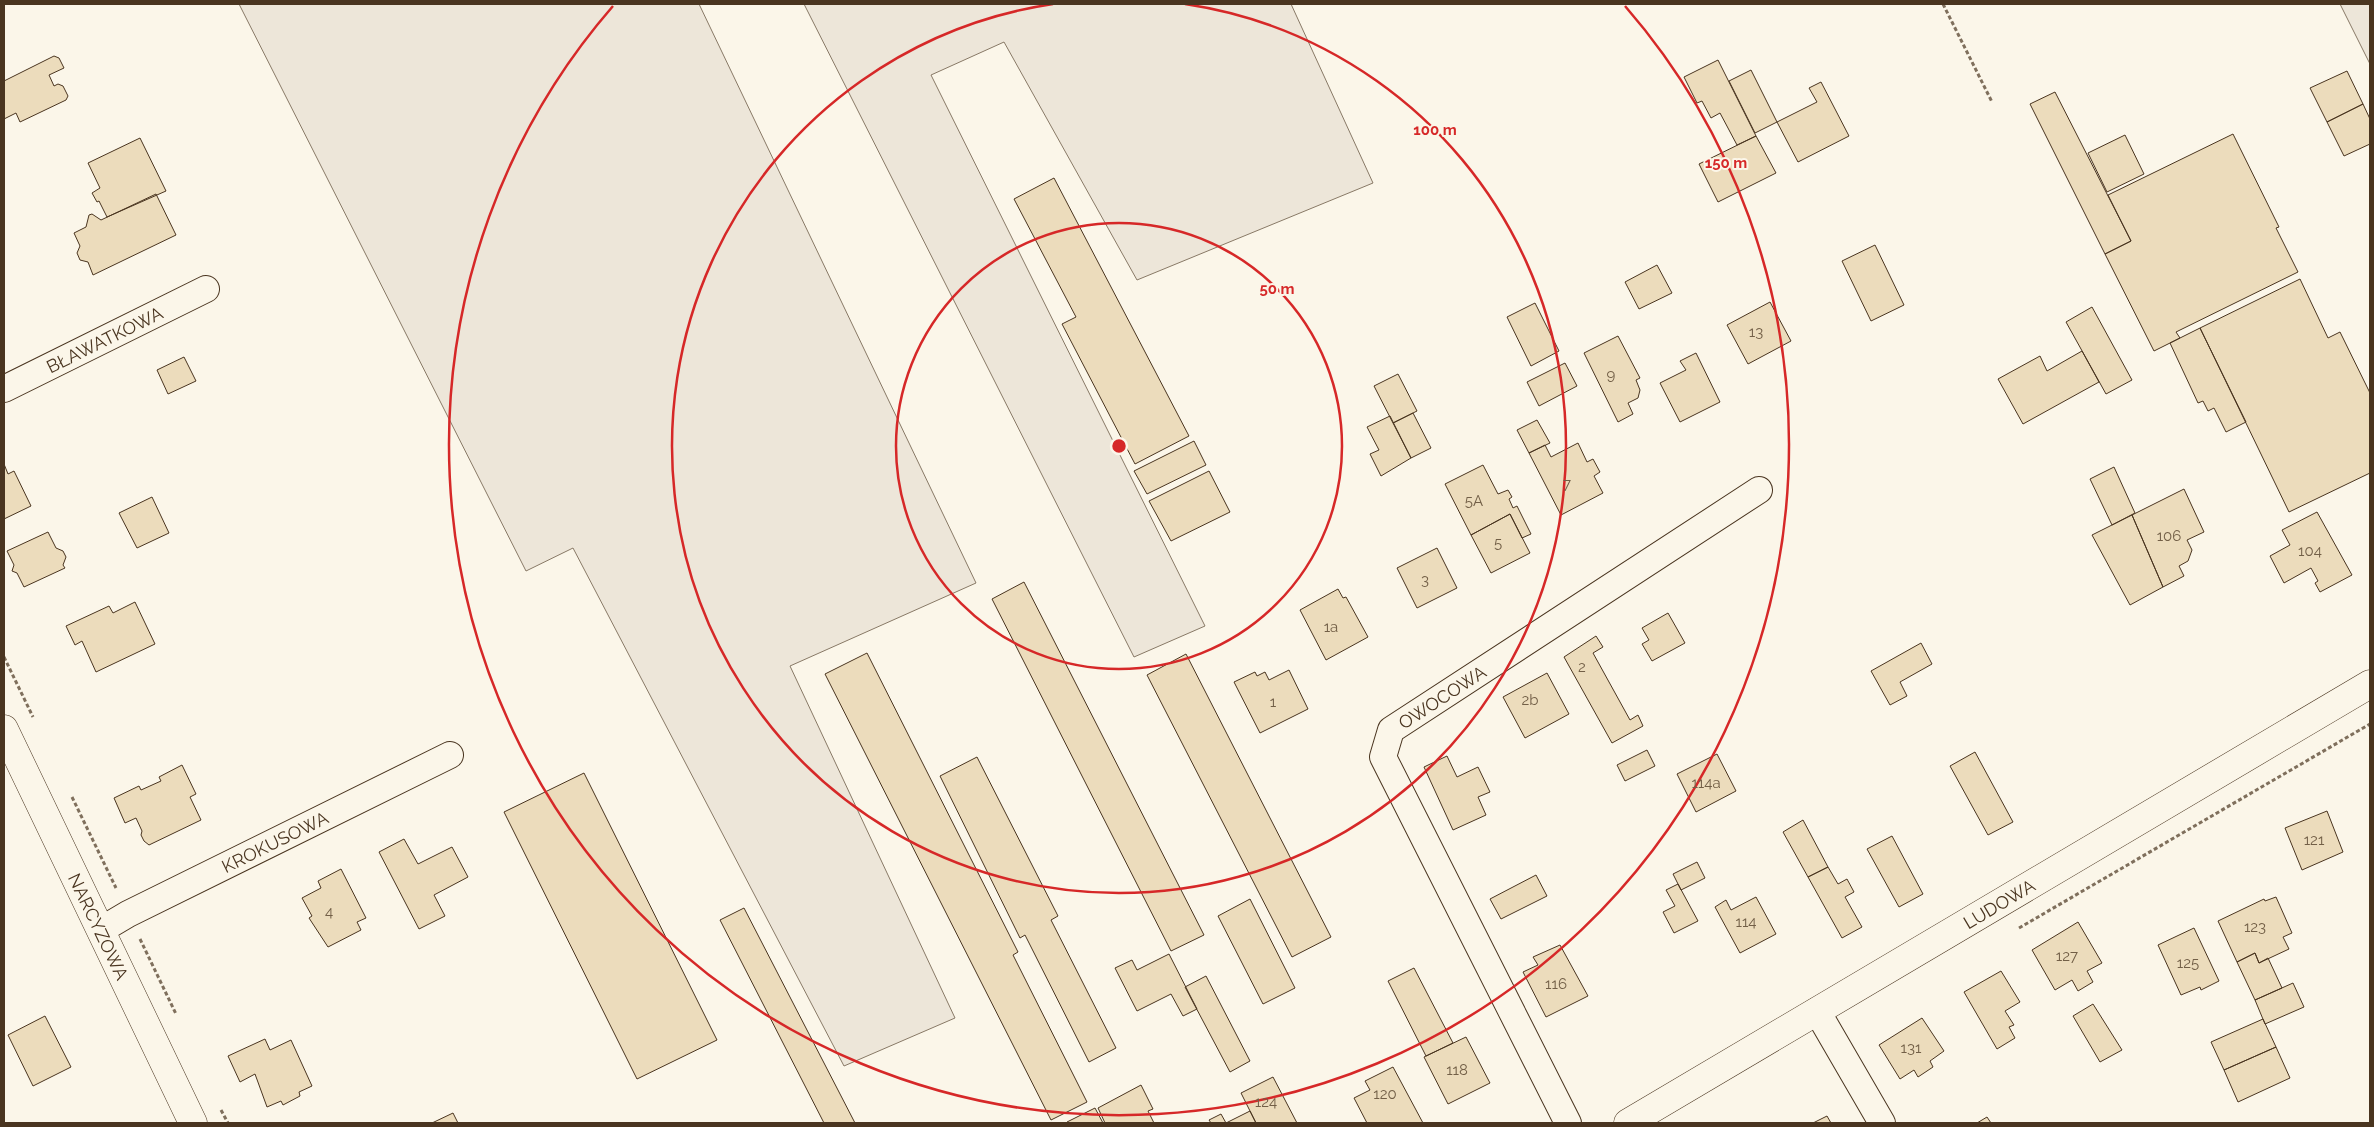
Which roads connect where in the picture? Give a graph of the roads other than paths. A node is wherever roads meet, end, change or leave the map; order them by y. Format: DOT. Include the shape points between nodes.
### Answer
graph roads {
  1 [pos="206,289"];
  2 [pos="4,389"];
  3 [pos="1759,490"];
  4 [pos="2370,684"];
  5 [pos="4,728"];
  6 [pos="450,755"];
  7 [pos="101,930"];
  8 [pos="1817,1011"];
  9 [pos="193,1123"];
  10 [pos="1568,1123"];
  11 [pos="1628,1123"];
  12 [pos="1882,1123"];
  1 -- 2 [label="street, BŁAWATKOWA"];
  3 -- 10 [label="street, OWOCOWA" via="1390,730 1383,757"];
  4 -- 8 [label="main road, LUDOWA"];
  5 -- 7 [label="main road, NARCYZOWA"];
  6 -- 7 [label="street, KROKUSOWA"];
  7 -- 9 [label="main road, NARCYZOWA"];
  8 -- 11 [label="main road, LUDOWA"];
  8 -- 12 [label="street"];
}
